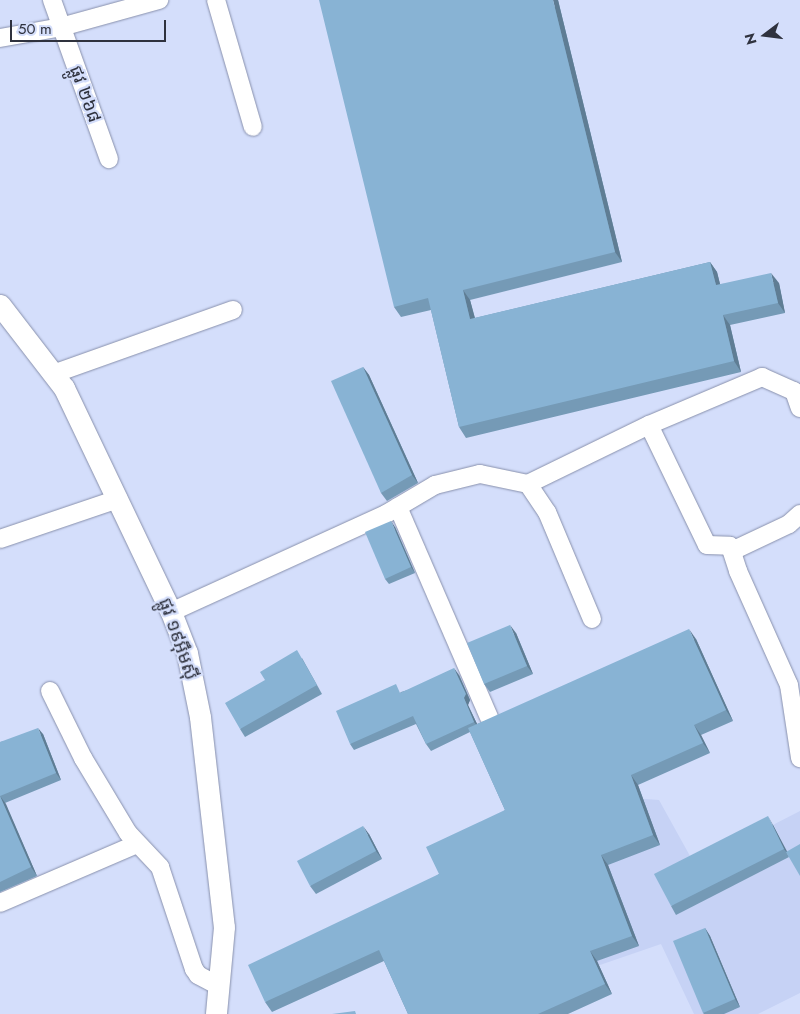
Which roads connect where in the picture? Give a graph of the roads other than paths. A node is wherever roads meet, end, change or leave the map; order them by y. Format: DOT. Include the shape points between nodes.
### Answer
graph roads {
  1 [pos="52,0"];
  2 [pos="159,0"];
  3 [pos="216,0"];
  4 [pos="61,27"];
  5 [pos="0,38"];
  6 [pos="253,127"];
  7 [pos="109,159"];
  8 [pos="0,305"];
  9 [pos="233,310"];
  10 [pos="53,374"];
  11 [pos="797,390"];
  12 [pos="800,408"];
  13 [pos="649,425"];
  14 [pos="528,484"];
  15 [pos="118,499"];
  16 [pos="398,507"];
  17 [pos="800,514"];
  18 [pos="0,539"];
  19 [pos="732,551"];
  20 [pos="171,612"];
  21 [pos="592,619"];
  22 [pos="50,691"];
  23 [pos="489,717"];
  24 [pos="800,758"];
  25 [pos="137,844"];
  26 [pos="0,903"];
  27 [pos="217,985"];
  28 [pos="216,1014"];
  1 -- 4 [label="street, ផ្លូវ ២៦៨"];
  2 -- 4 [label="street"];
  3 -- 6 [label="street"];
  4 -- 5 [label="street"];
  4 -- 7 [label="street, ផ្លូវ ២៦៨"];
  8 -- 10 [label="street, ផ្លូវ ១៩អ៊ឹមស៊ី"];
  9 -- 10 [label="street"];
  10 -- 15 [label="street, ផ្លូវ ១៩អ៊ឹមស៊ី" via="64,388"];
  11 -- 12 [label="street"];
  11 -- 13 [label="street" via="762,376"];
  13 -- 14 [label="street"];
  13 -- 19 [label="street" via="707,545 727,543"];
  14 -- 16 [label="street" via="496,476 466,475 434,485"];
  14 -- 21 [label="street" via="547,512"];
  15 -- 18 [label="street"];
  15 -- 20 [label="street, ផ្លូវ ១៩អ៊ឹមស៊ី"];
  16 -- 20 [label="street"];
  16 -- 23 [label="street"];
  17 -- 19 [label="street" via="789,524"];
  19 -- 24 [label="street" via="789,685"];
  20 -- 27 [label="street, ផ្លូវ ១៩អ៊ឹមស៊ី" via="194,685 208,778 224,927"];
  22 -- 25 [label="street" via="84,758"];
  25 -- 26 [label="street"];
  25 -- 27 [label="street" via="160,867 194,970 198,976"];
  27 -- 28 [label="street, ផ្លូវ ១៩អ៊ឹមស៊ី"];
}
